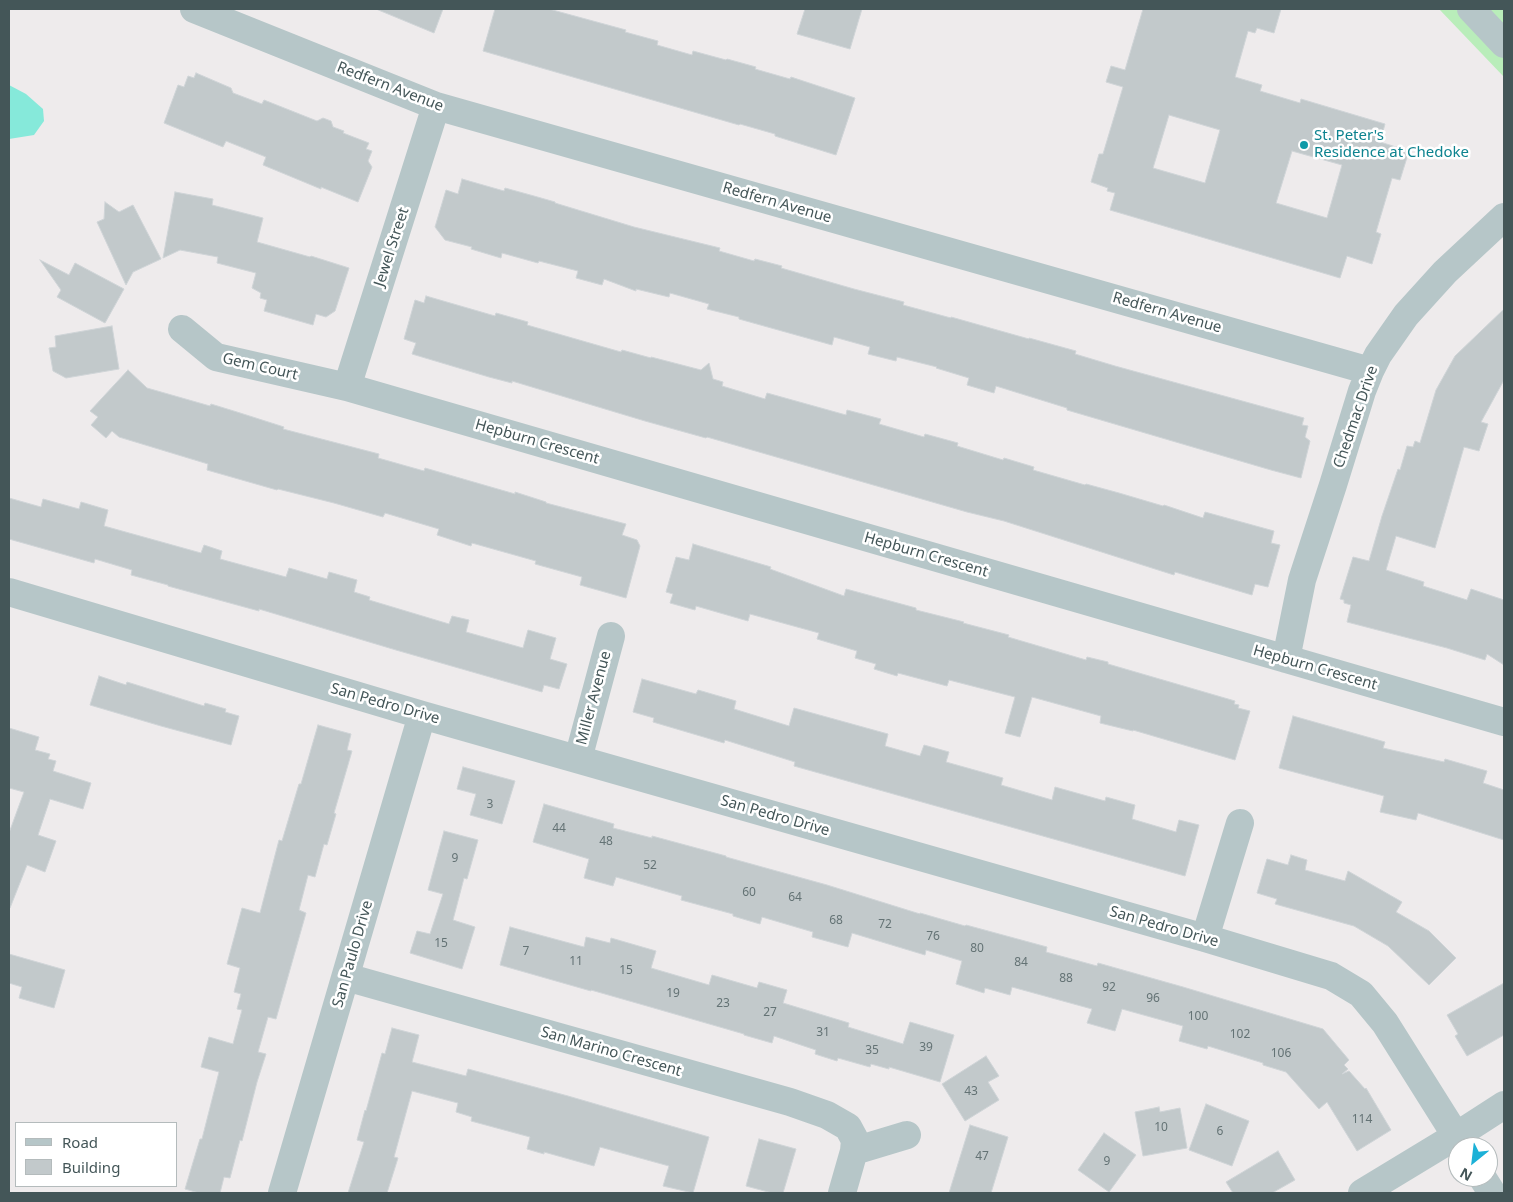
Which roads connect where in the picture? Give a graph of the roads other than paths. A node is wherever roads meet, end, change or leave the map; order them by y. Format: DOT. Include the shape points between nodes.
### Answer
graph roads {
  1 [pos="194,9"];
  2 [pos="1471,9"];
  3 [pos="1504,44"];
  4 [pos="436,106"];
  5 [pos="1504,217"];
  6 [pos="182,329"];
  7 [pos="1370,371"];
  8 [pos="347,387"];
  9 [pos="9,592"];
  10 [pos="611,636"];
  11 [pos="1286,659"];
  12 [pos="422,715"];
  13 [pos="1504,722"];
  14 [pos="578,759"];
  15 [pos="1240,823"];
  16 [pos="1205,938"];
  17 [pos="346,977"];
  18 [pos="1504,1105"];
  19 [pos="906,1135"];
  20 [pos="1457,1137"];
  21 [pos="1466,1137"];
  22 [pos="1448,1148"];
  23 [pos="854,1151"];
  24 [pos="282,1193"];
  25 [pos="842,1193"];
  26 [pos="1362,1193"];
  1 -- 4 [label="street, Redfern Avenue"];
  2 -- 3 [label="street"];
  4 -- 7 [label="street, Redfern Avenue"];
  4 -- 8 [label="street, Jewel Street"];
  5 -- 7 [label="street, Chedmac Drive" via="1445,272 1406,315"];
  6 -- 8 [label="street, Gem Court" via="216,357"];
  7 -- 11 [label="street, Chedmac Drive" via="1302,580"];
  8 -- 11 [label="street, Hepburn Crescent"];
  9 -- 12 [label="street, San Pedro Drive"];
  10 -- 14 [label="street, Miller Avenue"];
  11 -- 13 [label="street, Hepburn Crescent"];
  12 -- 14 [label="street, San Pedro Drive"];
  12 -- 17 [label="street, San Paulo Drive"];
  14 -- 16 [label="street, San Pedro Drive"];
  15 -- 16 [label="street"];
  16 -- 20 [label="street, San Pedro Drive" via="1331,976 1361,994 1385,1023"];
  17 -- 23 [label="street, San Marino Crescent" via="828,1115 848,1127 855,1140"];
  17 -- 24 [label="street, San Paulo Drive"];
  18 -- 21 [label="street"];
  19 -- 23 [label="street"];
  22 -- 26 [label="street"];
  23 -- 25 [label="street, San Marino Crescent"];
}
